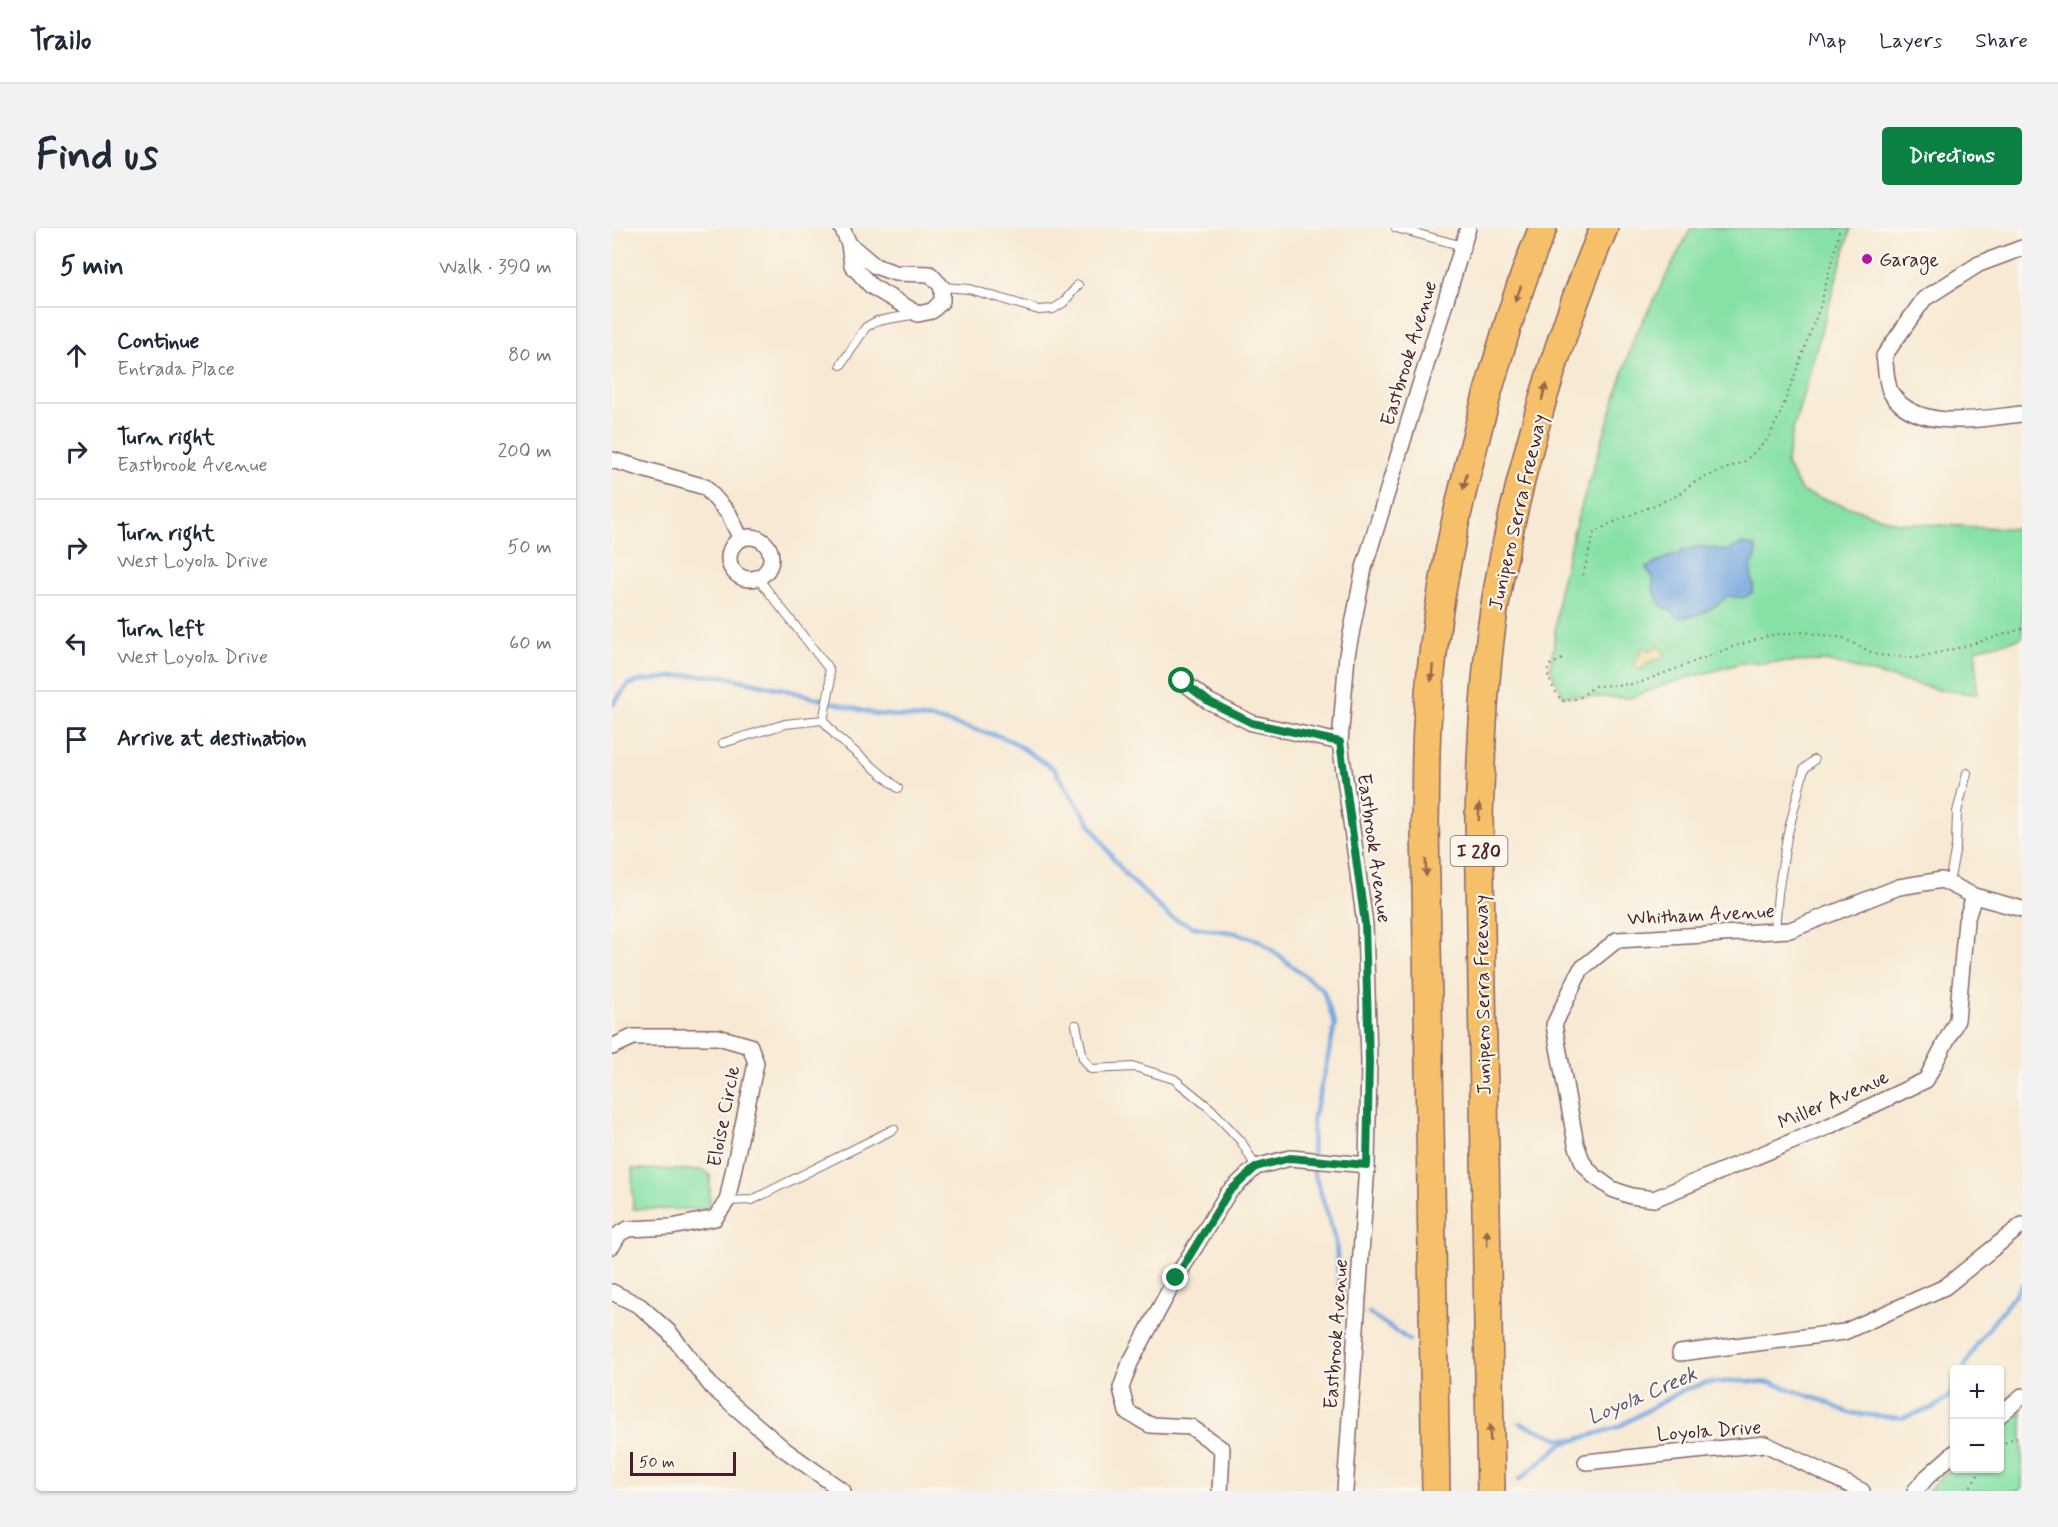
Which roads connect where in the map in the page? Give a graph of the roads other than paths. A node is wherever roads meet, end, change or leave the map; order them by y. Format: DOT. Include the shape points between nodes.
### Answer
graph roads {
  1 [pos="842,228"];
  2 [pos="1396,228"];
  3 [pos="1468,228"];
  4 [pos="1543,228"];
  5 [pos="1604,228"];
  6 [pos="849,244"];
  7 [pos="1463,246"];
  8 [pos="2022,248"];
  9 [pos="1078,285"];
  10 [pos="942,287"];
  11 [pos="918,314"];
  12 [pos="841,365"];
  13 [pos="2022,414"];
  14 [pos="612,460"];
  15 [pos="741,539"];
  16 [pos="758,577"];
  17 [pos="1182,681"];
  18 [pos="823,720"];
  19 [pos="1340,742"];
  20 [pos="723,743"];
  21 [pos="1814,760"];
  22 [pos="1967,773"];
  23 [pos="898,788"];
  24 [pos="1949,883"];
  25 [pos="1974,896"];
  26 [pos="2022,909"];
  27 [pos="1775,931"];
  28 [pos="1076,1025"];
  29 [pos="612,1047"];
  30 [pos="894,1129"];
  31 [pos="1583,1164"];
  32 [pos="1367,1165"];
  33 [pos="1256,1167"];
  34 [pos="727,1201"];
  35 [pos="2022,1225"];
  36 [pos="612,1246"];
  37 [pos="612,1292"];
  38 [pos="1680,1353"];
  39 [pos="2022,1396"];
  40 [pos="2004,1412"];
  41 [pos="1950,1457"];
  42 [pos="1586,1462"];
  43 [pos="843,1491"];
  44 [pos="1220,1491"];
  45 [pos="1345,1491"];
  46 [pos="1436,1491"];
  47 [pos="1491,1491"];
  48 [pos="1862,1491"];
  49 [pos="1915,1491"];
  1 -- 6 [label="street"];
  2 -- 7 [label="lane"];
  3 -- 7 [label="street, Eastbrook Avenue"];
  4 -- 46 [label="highway, I 280, one-way" via="1515,301 1452,539 1437,627 1427,726 1425,822"];
  47 -- 5 [label="highway, Junipero Serra Freeway / I 280, one-way" via="1479,830 1490,638 1524,465 1568,319"];
  6 -- 10 [label="street" via="875,266 895,273 930,274"];
  6 -- 11 [label="street" via="852,265 871,286"];
  7 -- 19 [label="street, Eastbrook Avenue" via="1364,568 1347,655"];
  8 -- 13 [label="street" via="1978,264 1924,299 1884,356 1890,392 1914,414 1953,420"];
  9 -- 10 [label="lane" via="1063,303 1039,310 969,289"];
  10 -- 11 [label="street" via="942,301 932,311"];
  11 -- 12 [label="lane" via="877,321 866,327"];
  14 -- 15 [label="street" via="705,487 729,514"];
  15 -- 16 [label="street" via="732,546 728,558 732,569 740,577"];
  15 -- 16 [label="street" via="753,537 764,543 770,553 770,565"];
  16 -- 18 [label="lane" via="829,669 830,687"];
  17 -- 19 [label="street" via="1208,701 1252,723"];
  18 -- 20 [label="lane" via="785,724"];
  18 -- 23 [label="lane" via="836,736"];
  19 -- 32 [label="street, Eastbrook Avenue" via="1365,924"];
  21 -- 27 [label="lane" via="1804,769 1787,837"];
  22 -- 24 [label="lane" via="1957,812"];
  24 -- 25 [label="street, Whitham Avenue"];
  24 -- 27 [label="street, Whitham Avenue" via="1942,880 1899,887 1790,930"];
  25 -- 26 [label="street, Whitham Avenue"];
  25 -- 31 [label="street, Miller Avenue" via="1966,921 1957,1020 1926,1080 1654,1199 1612,1189"];
  27 -- 31 [label="street, Whitham Avenue" via="1617,940 1581,969 1554,1025"];
  28 -- 33 [label="lane" via="1083,1058 1091,1069 1135,1067 1174,1079 1211,1109 1241,1142"];
  29 -- 34 [label="street, Eloise Circle" via="633,1038 654,1037 718,1037 750,1046 756,1063"];
  30 -- 34 [label="lane" via="752,1200"];
  32 -- 33 [label="street" via="1290,1158"];
  32 -- 45 [label="street, Eastbrook Avenue"];
  33 -- 44 [label="street" via="1228,1193 1176,1278 1130,1363 1121,1388 1127,1413 1150,1425 1191,1427 1222,1449"];
  34 -- 36 [label="street" via="715,1218 672,1227 628,1229 619,1234"];
  35 -- 38 [label="street" via="1945,1287 1844,1332"];
  37 -- 43 [label="street" via="647,1312 670,1333 712,1387 785,1450"];
  39 -- 40 [label="street"];
  41 -- 49 [label="street"];
  42 -- 48 [label="street, Loyola Drive" via="1765,1444"];
}
